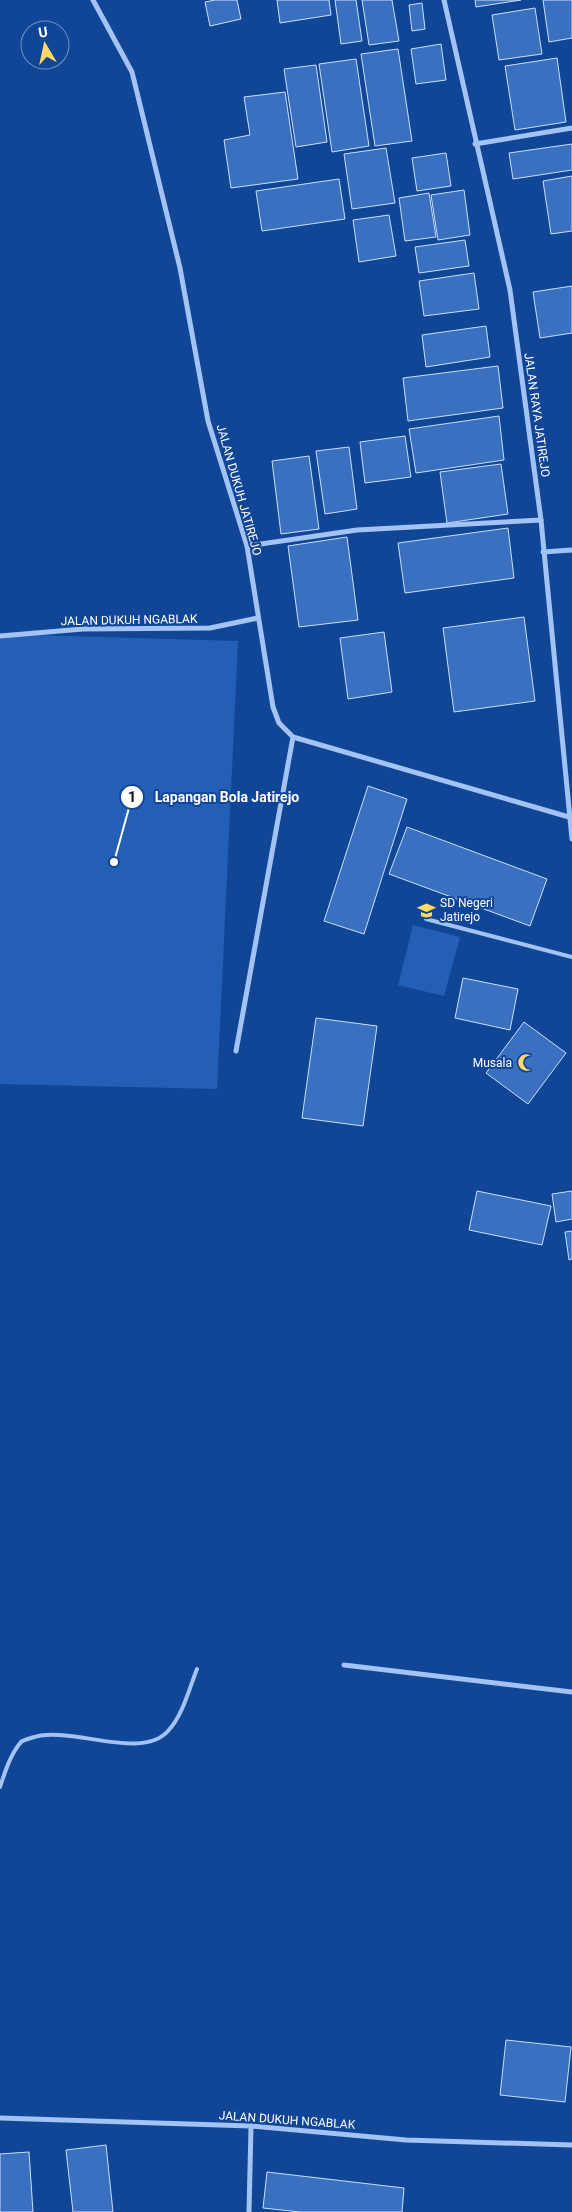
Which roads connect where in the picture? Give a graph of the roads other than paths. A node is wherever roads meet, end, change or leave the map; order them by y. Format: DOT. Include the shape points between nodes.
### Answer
graph roads {
  1 [pos="93,0"];
  2 [pos="444,0"];
  3 [pos="572,128"];
  4 [pos="475,144"];
  5 [pos="541,520"];
  6 [pos="247,546"];
  7 [pos="572,550"];
  8 [pos="543,552"];
  9 [pos="258,618"];
  10 [pos="0,636"];
  11 [pos="293,737"];
  12 [pos="568,817"];
  13 [pos="572,839"];
  14 [pos="426,919"];
  15 [pos="572,957"];
  16 [pos="236,1051"];
  17 [pos="344,1665"];
  18 [pos="197,1669"];
  19 [pos="572,1692"];
  20 [pos="0,1787"];
  21 [pos="0,2118"];
  22 [pos="251,2126"];
  23 [pos="572,2145"];
  24 [pos="249,2212"];
  1 -- 6 [label="street, JALAN DUKUH JATIREJO" via="132,72 180,268 208,420"];
  2 -- 4 [label="street, JALAN RAYA JATIREJO"];
  3 -- 4 [label="street"];
  4 -- 5 [label="street, JALAN RAYA JATIREJO" via="510,290"];
  5 -- 6 [label="street" via="358,530"];
  5 -- 8 [label="street, JALAN RAYA JATIREJO"];
  6 -- 9 [label="street, JALAN DUKUH JATIREJO"];
  7 -- 8 [label="street"];
  8 -- 12 [label="street, JALAN RAYA JATIREJO"];
  9 -- 10 [label="street, JALAN DUKUH NGABLAK" via="210,628 83,629"];
  9 -- 11 [label="street, JALAN DUKUH JATIREJO" via="273,707 279,724"];
  11 -- 12 [label="street"];
  11 -- 16 [label="street"];
  12 -- 13 [label="street, JALAN RAYA JATIREJO"];
  14 -- 15 [label="lane"];
  17 -- 19 [label="street"];
  18 -- 20 [label="lane" via="177,1720 167,1733 149,1743 119,1743 54,1733 38,1735 22,1741 9,1762"];
  21 -- 22 [label="street, JALAN DUKUH NGABLAK"];
  22 -- 23 [label="street, JALAN DUKUH NGABLAK" via="406,2140"];
  22 -- 24 [label="street"];
}
